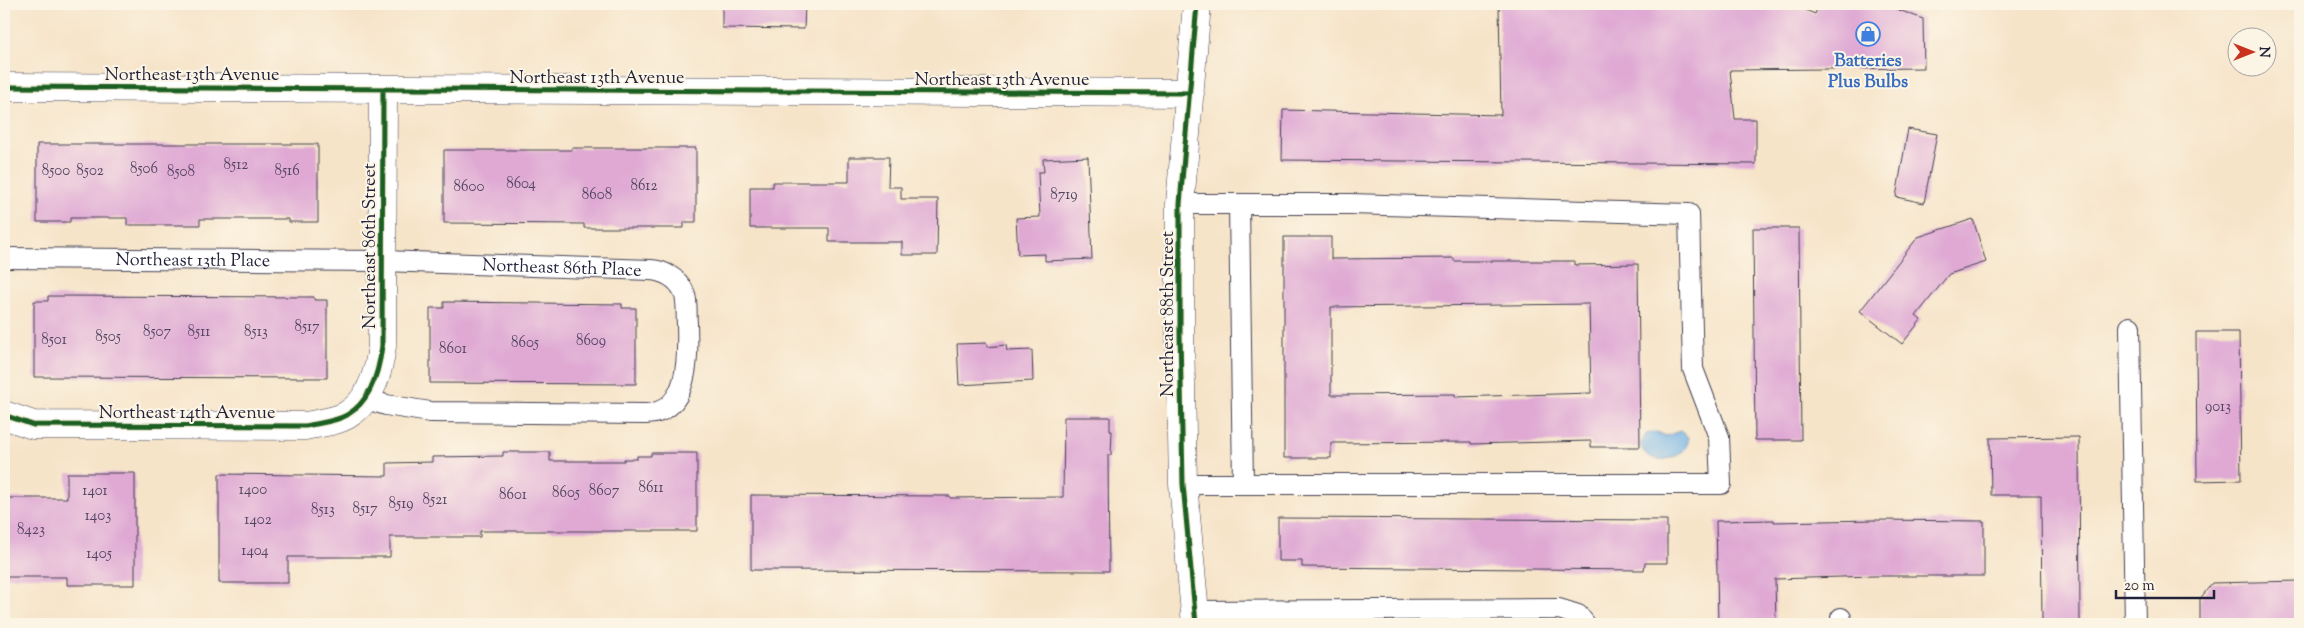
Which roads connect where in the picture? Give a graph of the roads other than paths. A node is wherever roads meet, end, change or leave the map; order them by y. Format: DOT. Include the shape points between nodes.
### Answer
graph roads {
  1 [pos="1197,4"];
  2 [pos="4,87"];
  3 [pos="383,90"];
  4 [pos="1190,93"];
  5 [pos="1180,204"];
  6 [pos="1239,204"];
  7 [pos="4,258"];
  8 [pos="382,261"];
  9 [pos="2130,327"];
  10 [pos="364,398"];
  11 [pos="4,415"];
  12 [pos="1183,484"];
  13 [pos="1243,484"];
  14 [pos="1195,618"];
  15 [pos="1585,624"];
  16 [pos="2135,624"];
  1 -- 4 [label="street, Northeast 88th Street"];
  2 -- 3 [label="street, Northeast 13th Avenue"];
  3 -- 4 [label="street, Northeast 13th Avenue"];
  3 -- 8 [label="street, Northeast 86th Street"];
  4 -- 5 [label="street, Northeast 88th Street"];
  5 -- 6 [label="lane"];
  5 -- 12 [label="street, Northeast 88th Street"];
  6 -- 13 [label="lane"];
  6 -- 13 [label="lane" via="1689,214 1693,369 1719,437 1721,484"];
  7 -- 8 [label="lane, Northeast 13th Place"];
  8 -- 10 [label="street, Northeast 86th Street" via="380,362 376,378"];
  8 -- 10 [label="lane, Northeast 86th Place" via="657,270 674,279 686,299 683,384 671,404 654,413 430,412"];
  9 -- 16 [label="lane"];
  10 -- 11 [label="street, Northeast 14th Avenue" via="346,416 305,426 33,425"];
  12 -- 13 [label="lane"];
  12 -- 14 [label="street, Northeast 88th Street"];
  14 -- 15 [label="lane" via="1559,609 1572,612"];
}
